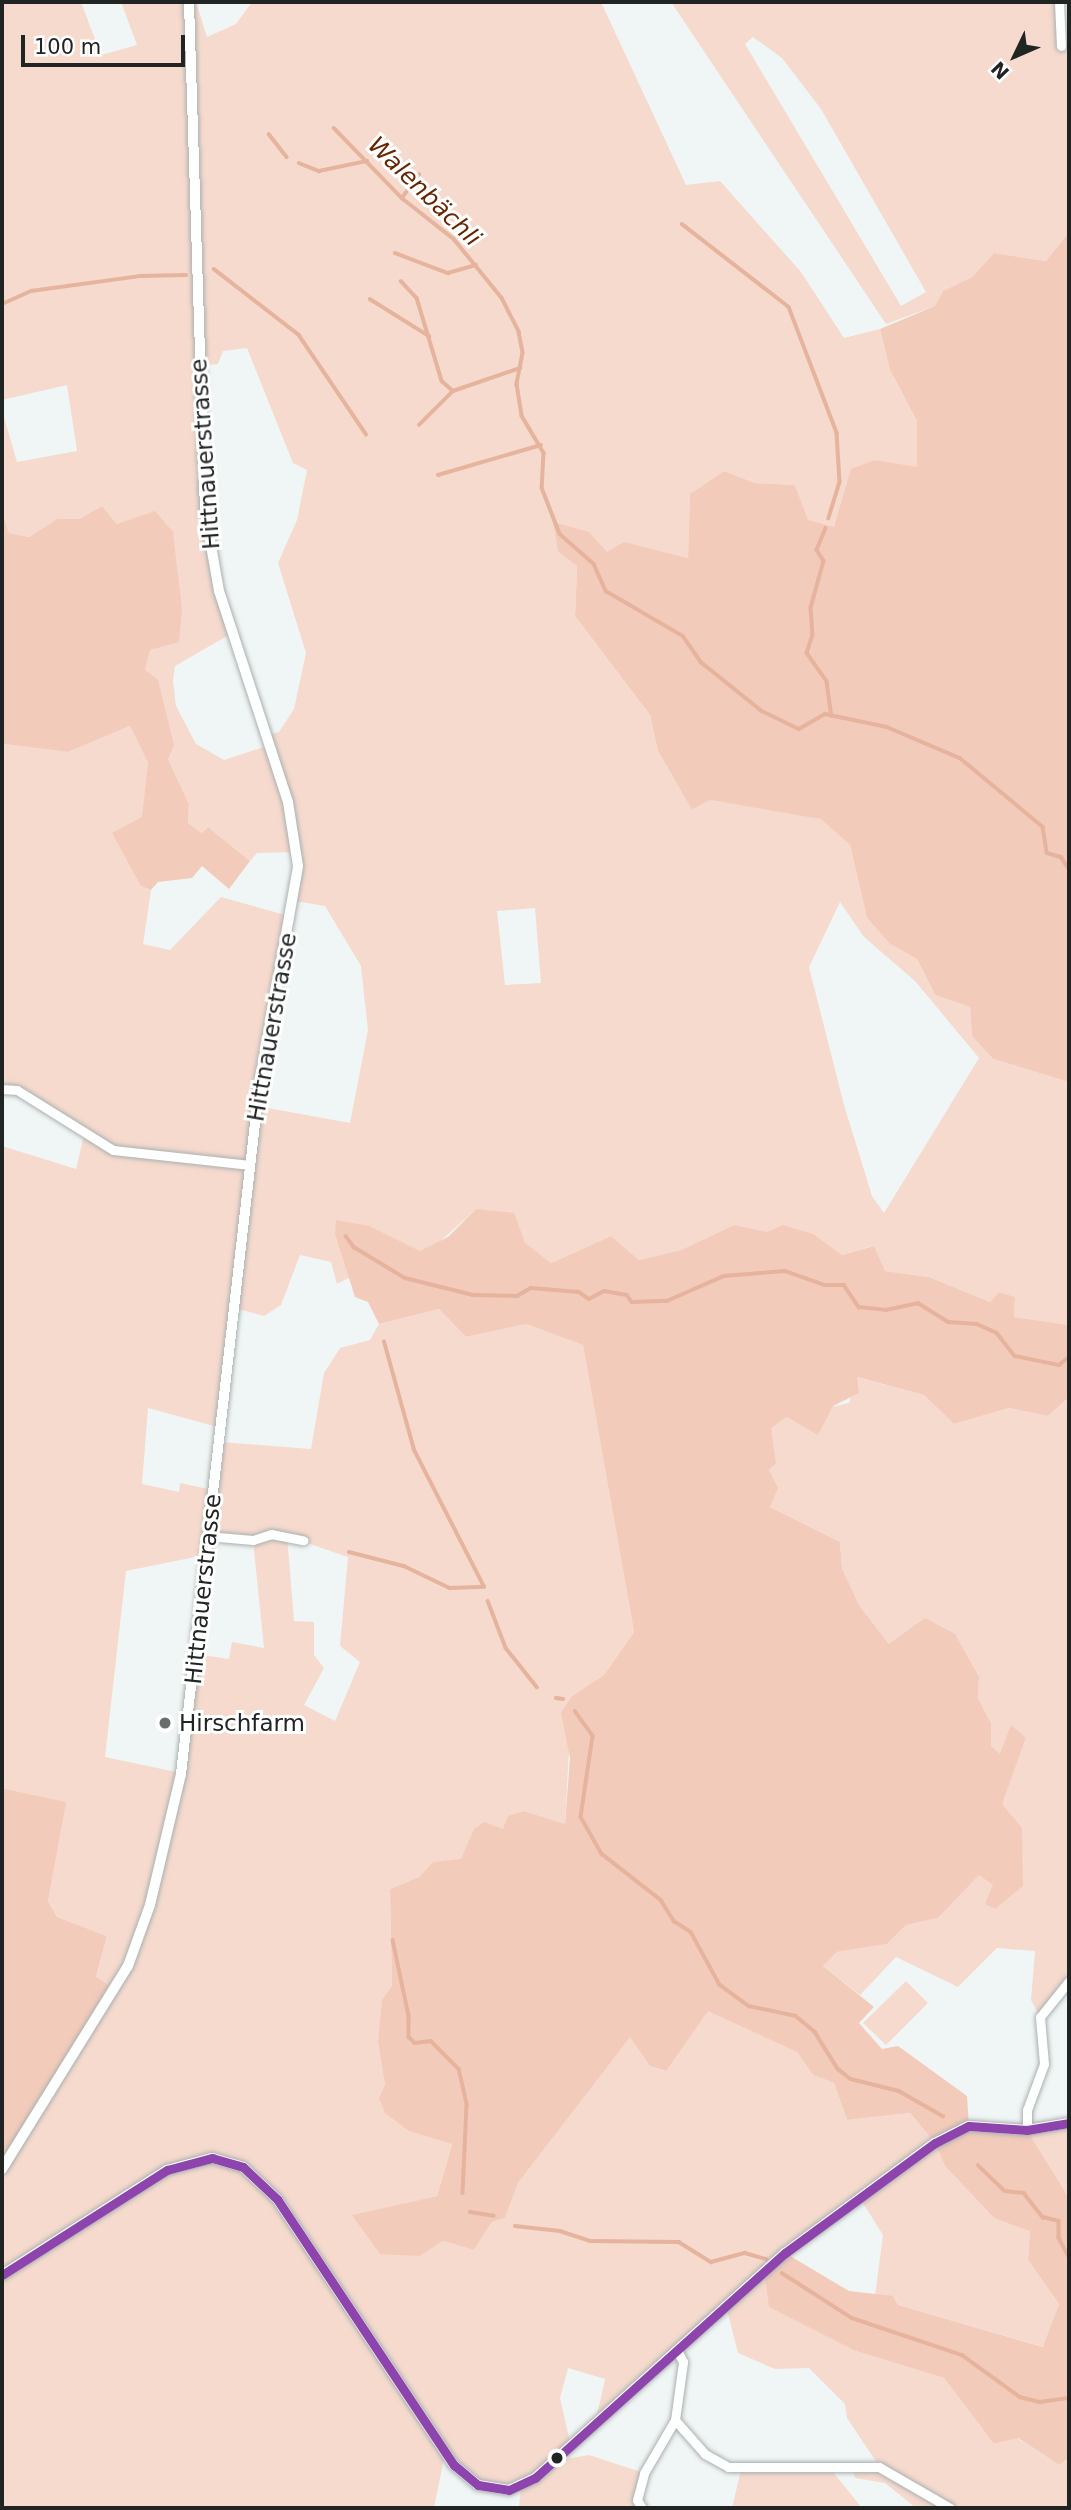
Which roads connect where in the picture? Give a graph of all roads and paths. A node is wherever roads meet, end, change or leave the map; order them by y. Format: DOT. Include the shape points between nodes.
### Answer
graph roads {
  1 [pos="189,2"];
  2 [pos="1059,2"];
  3 [pos="1061,46"];
  4 [pos="2,1089"];
  5 [pos="250,1165"];
  6 [pos="207,1535"];
  7 [pos="303,1541"];
  8 [pos="1069,1981"];
  9 [pos="1069,2123"];
  10 [pos="1027,2130"];
  11 [pos="2,2169"];
  12 [pos="2,2275"];
  13 [pos="677,2350"];
  14 [pos="675,2420"];
  15 [pos="636,2505"];
  16 [pos="950,2508"];
  1 -- 5 [label="street, Hittnauerstrasse" via="205,512 219,591 291,814 298,866 265,1046"];
  2 -- 3 [label="street"];
  4 -- 5 [label="street" via="17,1090 113,1150"];
  5 -- 6 [label="street, Hittnauerstrasse"];
  6 -- 7 [label="street" via="253,1540 271,1534"];
  6 -- 11 [label="street, Hittnauerstrasse" via="181,1774 153,1894 128,1966"];
  8 -- 10 [label="street" via="1040,2017 1044,2064 1027,2110"];
  9 -- 10 [label="street"];
  10 -- 13 [label="street" via="990,2124 951,2133 778,2259"];
  12 -- 13 [label="street" via="166,2169 212,2158 243,2167 277,2199 454,2465 492,2489 509,2490 535,2477"];
  13 -- 14 [label="street" via="682,2362"];
  14 -- 15 [label="street" via="654,2451"];
  14 -- 16 [label="street" via="705,2454 728,2467 879,2467"];
}
